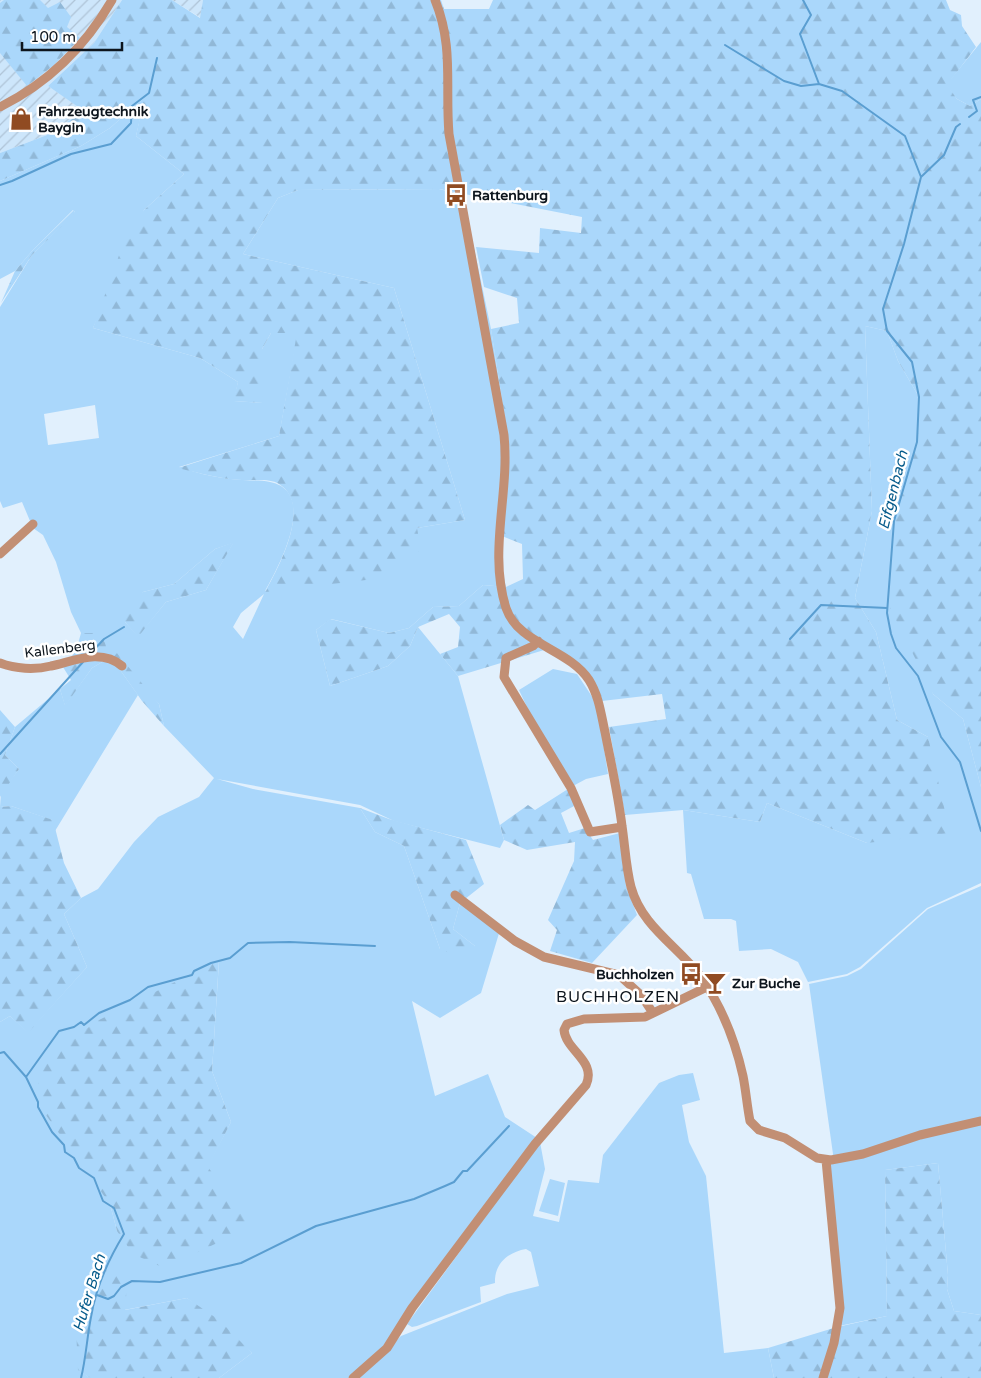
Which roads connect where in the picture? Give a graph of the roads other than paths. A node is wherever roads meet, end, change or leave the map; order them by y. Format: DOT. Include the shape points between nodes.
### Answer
graph roads {
  1 [pos="112,0"];
  2 [pos="435,0"];
  3 [pos="0,107"];
  4 [pos="32,524"];
  5 [pos="0,554"];
  6 [pos="538,641"];
  7 [pos="0,663"];
  8 [pos="122,666"];
  9 [pos="622,827"];
  10 [pos="455,895"];
  11 [pos="707,987"];
  12 [pos="653,1013"];
  13 [pos="981,1121"];
  14 [pos="826,1160"];
  15 [pos="353,1378"];
  16 [pos="823,1378"];
  1 -- 3 [label="street" via="69,58 38,85"];
  2 -- 6 [label="street" via="448,41 446,102 449,134 504,442 499,574 509,614 522,630"];
  4 -- 5 [label="street"];
  6 -- 9 [label="street" via="576,667 588,679 597,698"];
  6 -- 9 [label="street" via="506,658 504,677 571,788 590,832"];
  7 -- 8 [label="street, Kallenberg" via="16,668 37,668 96,657 113,660"];
  9 -- 11 [label="street" via="629,880 637,905 652,927"];
  10 -- 12 [label="street" via="515,940 544,957 619,975 641,995"];
  11 -- 12 [label="street"];
  11 -- 14 [label="street" via="732,1033 751,1124"];
  12 -- 15 [label="street" via="636,1018 576,1020 565,1026 566,1038 587,1067 587,1082 541,1137 412,1308 387,1348"];
  13 -- 14 [label="street" via="920,1135 857,1156"];
  14 -- 16 [label="street" via="840,1308"];
}
